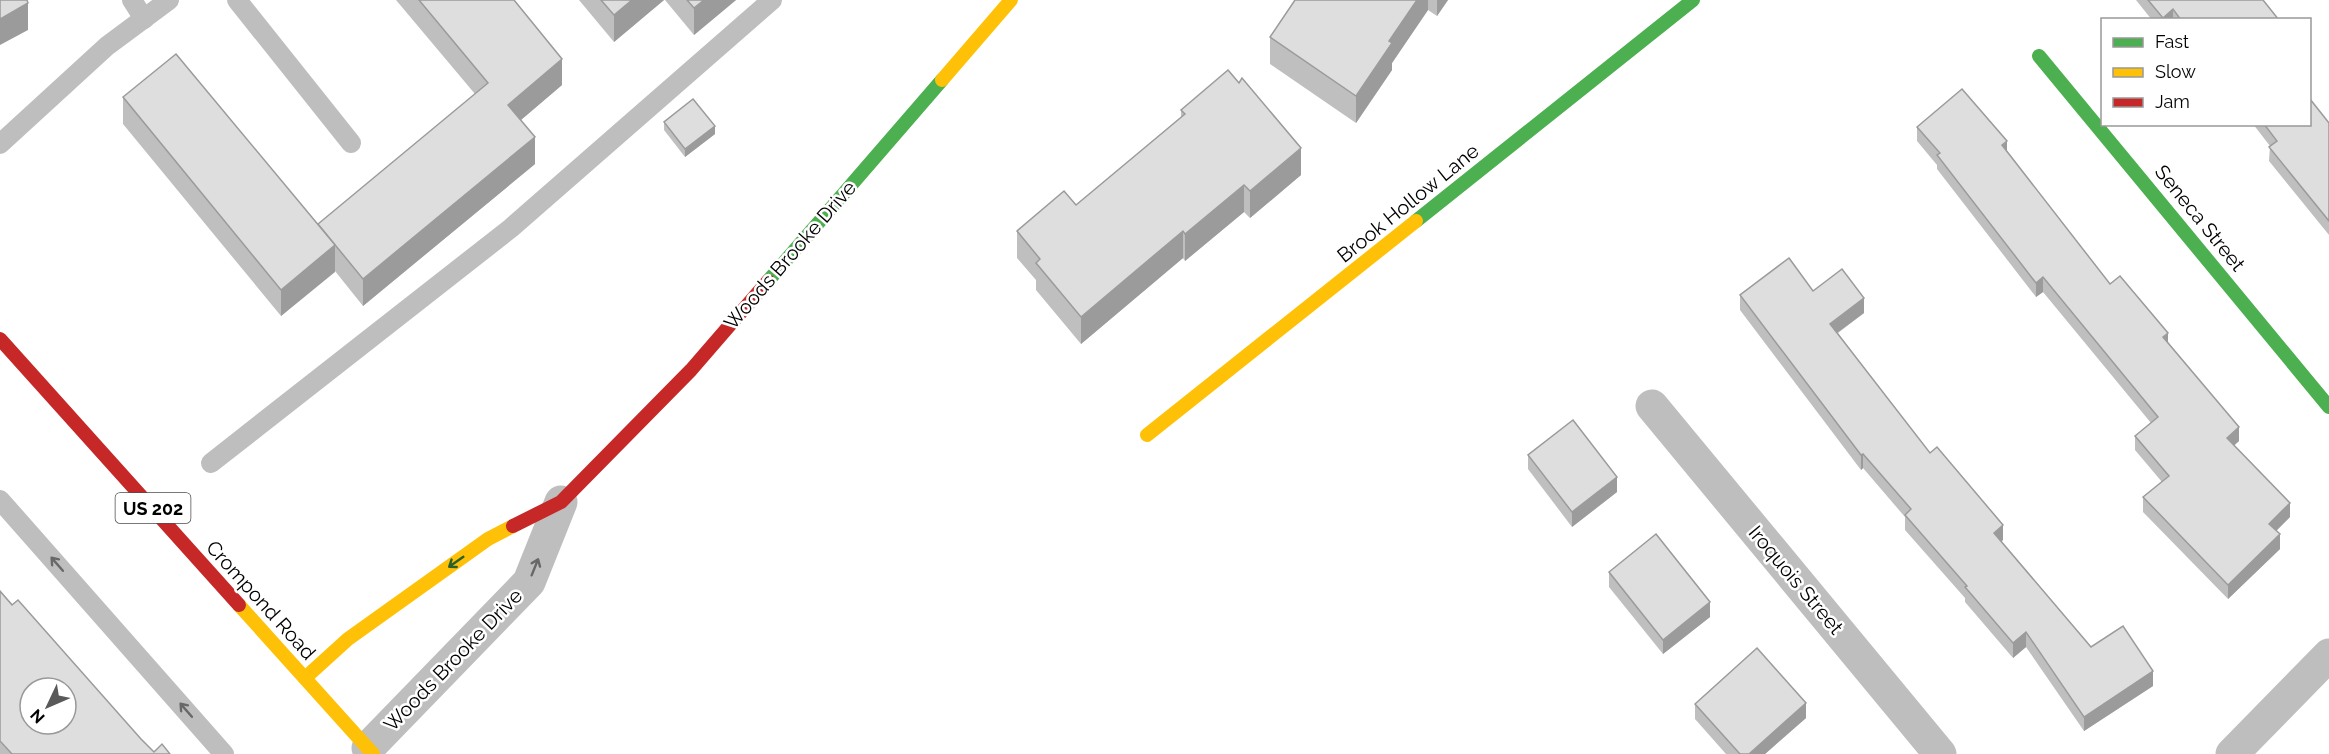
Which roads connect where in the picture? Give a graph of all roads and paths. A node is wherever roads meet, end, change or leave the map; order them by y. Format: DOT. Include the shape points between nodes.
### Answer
graph roads {
  1 [pos="132,0"];
  2 [pos="169,0"];
  3 [pos="237,0"];
  4 [pos="772,0"];
  5 [pos="1011,0"];
  6 [pos="1682,4"];
  7 [pos="144,19"];
  8 [pos="2039,56"];
  9 [pos="351,143"];
  10 [pos="0,144"];
  11 [pos="0,339"];
  12 [pos="1652,406"];
  13 [pos="2329,407"];
  14 [pos="1147,435"];
  15 [pos="211,463"];
  16 [pos="0,500"];
  17 [pos="561,502"];
  18 [pos="2329,655"];
  19 [pos="305,678"];
  20 [pos="371,751"];
  21 [pos="224,754"];
  22 [pos="1940,754"];
  23 [pos="2232,754"];
  1 -- 7 [label="lane"];
  2 -- 7 [label="lane"];
  3 -- 9 [label="lane"];
  4 -- 15 [label="lane" via="512,228"];
  5 -- 17 [label="street, Woods Brooke Drive" via="691,370"];
  6 -- 14 [label="street, Brook Hollow Lane"];
  7 -- 10 [label="lane" via="107,46"];
  8 -- 13 [label="street, Seneca Street"];
  11 -- 19 [label="street, Crompond Road / US 202"];
  12 -- 22 [label="street, Iroquois Street"];
  21 -- 16 [label="lane, one-way"];
  17 -- 19 [label="street, Woods Brooke Drive, one-way" via="488,539 348,639"];
  20 -- 17 [label="street, Woods Brooke Drive, one-way" via="529,582"];
  18 -- 23 [label="street"];
  19 -- 20 [label="street, Crompond Road / US 202"];
}
